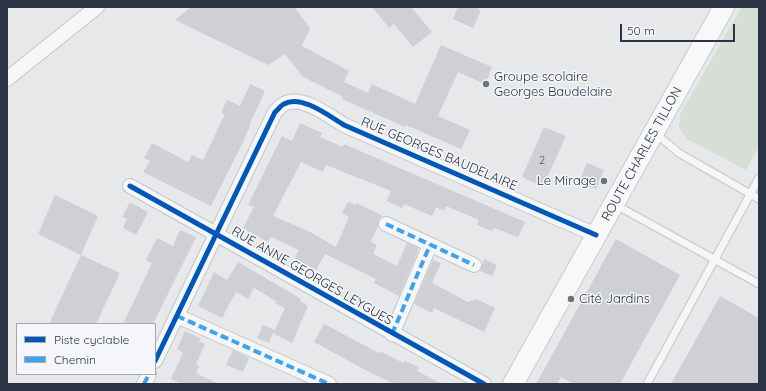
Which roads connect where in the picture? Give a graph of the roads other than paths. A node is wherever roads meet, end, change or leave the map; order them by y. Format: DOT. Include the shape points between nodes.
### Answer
graph roads {
  1 [pos="97,7"];
  2 [pos="724,7"];
  3 [pos="7,79"];
  4 [pos="654,132"];
  5 [pos="759,178"];
  6 [pos="130,186"];
  7 [pos="750,194"];
  8 [pos="759,199"];
  9 [pos="614,204"];
  10 [pos="386,224"];
  11 [pos="216,234"];
  12 [pos="596,235"];
  13 [pos="430,245"];
  14 [pos="714,258"];
  15 [pos="474,265"];
  16 [pos="759,284"];
  17 [pos="177,316"];
  18 [pos="392,334"];
  19 [pos="156,359"];
  20 [pos="148,375"];
  21 [pos="144,384"];
  22 [pos="329,384"];
  23 [pos="484,384"];
  24 [pos="513,384"];
  25 [pos="647,384"];
  1 -- 3 [label="street"];
  2 -- 4 [label="main road, ROUTE CHARLES TILLON"];
  4 -- 7 [label="lane" via="679,153"];
  4 -- 9 [label="main road, ROUTE CHARLES TILLON"];
  5 -- 7 [label="lane"];
  6 -- 11 [label="street, RUE ANNE GEORGES LEYGUES"];
  7 -- 8 [label="lane"];
  7 -- 14 [label="lane"];
  9 -- 12 [label="main road, ROUTE CHARLES TILLON"];
  9 -- 14 [label="lane"];
  10 -- 13 [label="street"];
  11 -- 12 [label="street, RUE GEORGES BAUDELAIRE" via="275,112 284,103 296,102 309,104 344,125"];
  11 -- 17 [label="street"];
  11 -- 18 [label="street, RUE ANNE GEORGES LEYGUES"];
  12 -- 24 [label="main road, ROUTE CHARLES TILLON"];
  13 -- 15 [label="street"];
  13 -- 18 [label="street"];
  14 -- 16 [label="lane"];
  14 -- 25 [label="lane"];
  17 -- 19 [label="street"];
  17 -- 22 [label="street"];
  18 -- 23 [label="street, RUE ANNE GEORGES LEYGUES"];
  20 -- 21 [label="street"];
}
